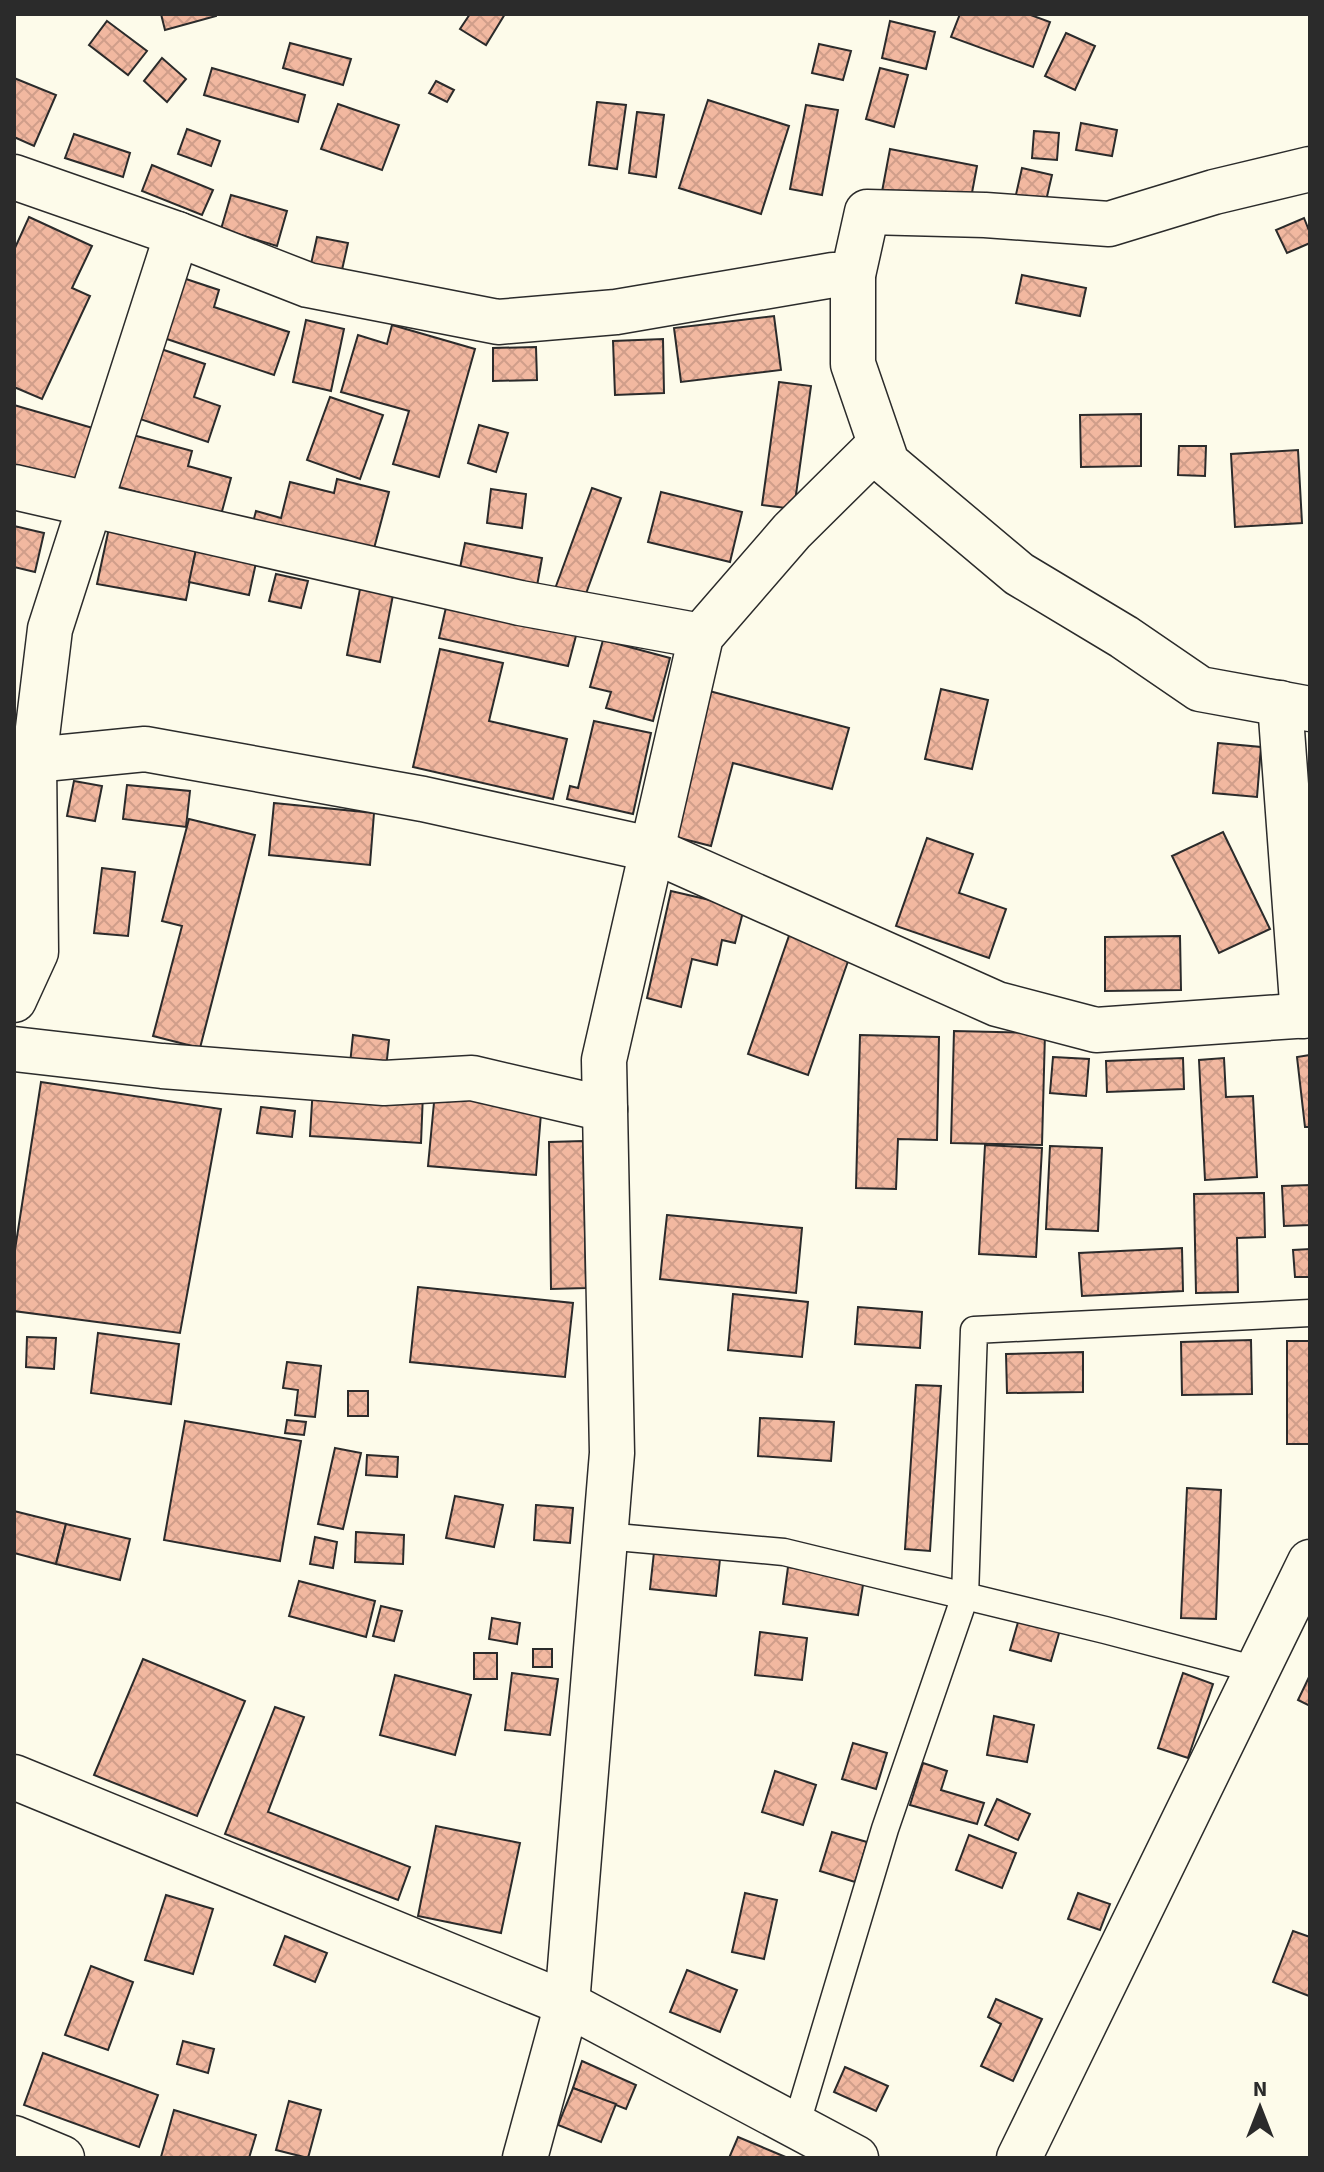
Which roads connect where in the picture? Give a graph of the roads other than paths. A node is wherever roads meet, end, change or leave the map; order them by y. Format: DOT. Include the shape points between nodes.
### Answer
graph roads {
  1 [pos="1310,169"];
  2 [pos="14,177"];
  3 [pos="177,234"];
  4 [pos="853,275"];
  5 [pos="880,444"];
  6 [pos="14,487"];
  7 [pos="90,504"];
  8 [pos="701,636"];
  9 [pos="1295,706"];
  10 [pos="24,761"];
  11 [pos="650,849"];
  12 [pos="14,1000"];
  13 [pos="1306,1016"];
  14 [pos="14,1049"];
  15 [pos="605,1109"];
  16 [pos="1310,1313"];
  17 [pos="605,1536"];
  18 [pos="1310,1562"];
  19 [pos="965,1596"];
  20 [pos="1257,1670"];
  21 [pos="14,1777"];
  22 [pos="567,2004"];
  23 [pos="796,2126"];
  24 [pos="14,2138"];
  25 [pos="62,2158"];
  26 [pos="525,2158"];
  27 [pos="856,2158"];
  28 [pos="1019,2158"];
  1 -- 4 [label="street" via="1109,224 867,212"];
  2 -- 3 [label="street"];
  3 -- 4 [label="street" via="308,285 498,322 616,312"];
  3 -- 7 [label="street"];
  4 -- 5 [label="street" via="853,364"];
  5 -- 8 [label="street" via="792,531"];
  5 -- 9 [label="street" via="887,463 1019,574 1200,689"];
  6 -- 7 [label="street"];
  7 -- 8 [label="street" via="520,603"];
  7 -- 10 [label="street" via="50,629"];
  8 -- 11 [label="street"];
  9 -- 13 [label="street"];
  10 -- 11 [label="street" via="145,749 423,799"];
  10 -- 12 [label="street" via="36,952"];
  11 -- 13 [label="street" via="997,1004 1096,1030"];
  11 -- 15 [label="street" via="604,1060"];
  14 -- 15 [label="street" via="384,1083 472,1078"];
  15 -- 17 [label="street" via="612,1453"];
  16 -- 19 [label="lane" via="974,1330"];
  17 -- 19 [label="lane" via="784,1552"];
  17 -- 22 [label="street"];
  18 -- 20 [label="street"];
  19 -- 20 [label="lane"];
  19 -- 23 [label="lane" via="885,1829"];
  20 -- 28 [label="street"];
  21 -- 22 [label="street"];
  22 -- 23 [label="street"];
  22 -- 26 [label="street"];
  23 -- 27 [label="street"];
  24 -- 25 [label="street"];
}
